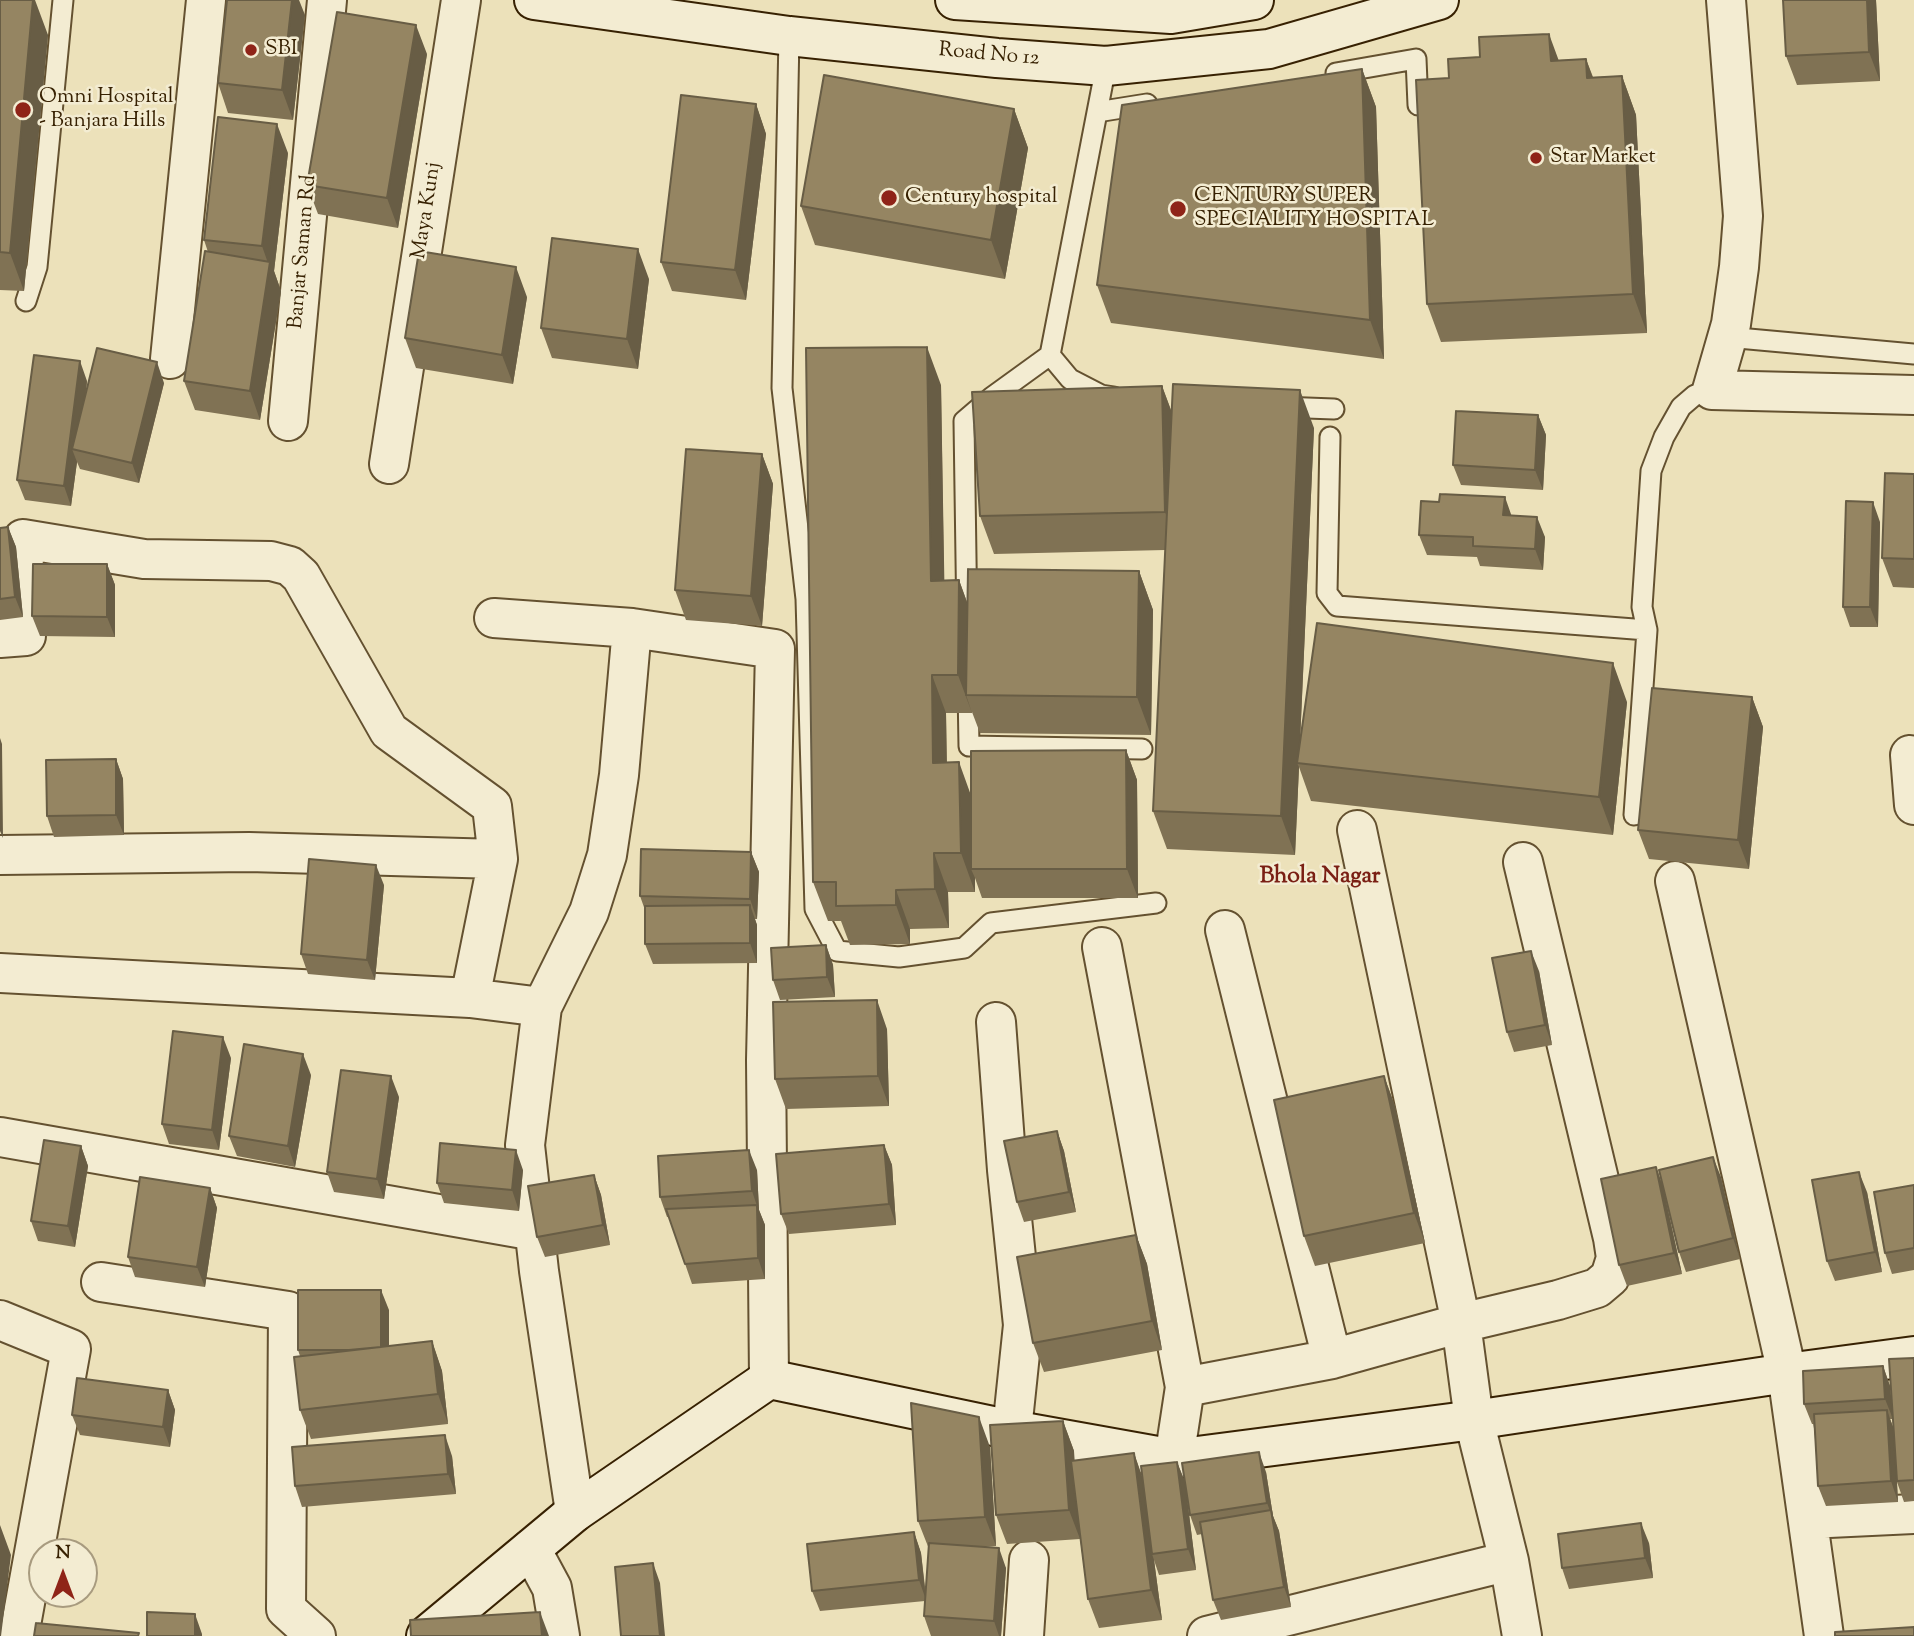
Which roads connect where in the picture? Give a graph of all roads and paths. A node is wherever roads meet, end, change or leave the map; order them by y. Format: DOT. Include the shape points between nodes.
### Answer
graph roads {
  1 [pos="62,0"];
  2 [pos="206,0"];
  3 [pos="327,0"];
  4 [pos="461,0"];
  5 [pos="534,0"];
  6 [pos="956,0"];
  7 [pos="1254,0"];
  8 [pos="1439,0"];
  9 [pos="1726,0"];
  10 [pos="714,12"];
  11 [pos="789,36"];
  12 [pos="1106,66"];
  13 [pos="1316,76"];
  14 [pos="1165,101"];
  15 [pos="1097,112"];
  16 [pos="1419,127"];
  17 [pos="26,301"];
  18 [pos="1727,337"];
  19 [pos="1914,354"];
  20 [pos="1050,355"];
  21 [pos="170,359"];
  22 [pos="1712,390"];
  23 [pos="1914,395"];
  24 [pos="1135,400"];
  25 [pos="1266,407"];
  26 [pos="1334,409"];
  27 [pos="288,421"];
  28 [pos="1330,437"];
  29 [pos="388,464"];
  30 [pos="494,618"];
  31 [pos="632,628"];
  32 [pos="1647,630"];
  33 [pos="0,638"];
  34 [pos="968,642"];
  35 [pos="968,668"];
  36 [pos="1142,749"];
  37 [pos="1910,755"];
  38 [pos="1914,805"];
  39 [pos="1634,814"];
  40 [pos="1357,830"];
  41 [pos="0,855"];
  42 [pos="498,859"];
  43 [pos="1523,862"];
  44 [pos="1675,881"];
  45 [pos="1156,903"];
  46 [pos="1225,930"];
  47 [pos="1102,947"];
  48 [pos="0,973"];
  49 [pos="470,998"];
  50 [pos="542,1007"];
  51 [pos="996,1022"];
  52 [pos="0,1137"];
  53 [pos="535,1231"];
  54 [pos="101,1282"];
  55 [pos="0,1320"];
  56 [pos="1461,1323"];
  57 [pos="1914,1356"];
  58 [pos="1332,1359"];
  59 [pos="1787,1373"];
  60 [pos="769,1379"];
  61 [pos="1185,1387"];
  62 [pos="1474,1420"];
  63 [pos="1012,1430"];
  64 [pos="1174,1459"];
  65 [pos="575,1512"];
  66 [pos="1914,1514"];
  67 [pos="1808,1519"];
  68 [pos="531,1549"];
  69 [pos="1029,1560"];
  70 [pos="1509,1561"];
  71 [pos="19,1636"];
  72 [pos="316,1636"];
  73 [pos="426,1636"];
  74 [pos="560,1636"];
  75 [pos="1024,1636"];
  76 [pos="1207,1636"];
  77 [pos="1521,1636"];
  78 [pos="1824,1636"];
  1 -- 17 [label="lane" via="37,267"];
  2 -- 21 [label="street"];
  3 -- 27 [label="street, Banjar Saman Rd"];
  4 -- 29 [label="street, Maya Kunj"];
  5 -- 10 [label="street, Road No 12"];
  6 -- 7 [label="street" via="1171,14"];
  8 -- 12 [label="street, Road No 12" via="1269,49"];
  9 -- 18 [label="street" via="1743,216"];
  10 -- 11 [label="street, Road No 12"];
  11 -- 12 [label="street, Road No 12"];
  11 -- 45 [label="lane" via="782,388 806,599 815,909 837,951 900,957 964,948 991,923"];
  12 -- 15 [label="lane"];
  13 -- 16 [label="lane" via="1416,59"];
  14 -- 15 [label="lane"];
  15 -- 20 [label="lane"];
  18 -- 19 [label="lane"];
  18 -- 22 [label="street"];
  20 -- 24 [label="lane" via="1070,379 1101,395"];
  20 -- 34 [label="lane" via="964,421"];
  22 -- 23 [label="street"];
  22 -- 32 [label="lane" via="1695,395 1681,407 1651,471 1642,607"];
  25 -- 26 [label="lane"];
  28 -- 32 [label="lane" via="1327,593 1337,606"];
  30 -- 31 [label="street"];
  31 -- 50 [label="street" via="607,855 589,912"];
  31 -- 60 [label="street" via="775,649 766,1059"];
  32 -- 39 [label="lane"];
  33 -- 42 [label="street" via="26,636 23,539 144,559 271,561 290,566 302,576 389,731 492,806"];
  35 -- 36 [label="lane" via="969,746"];
  37 -- 38 [label="street"];
  40 -- 56 [label="street"];
  41 -- 42 [label="street" via="249,852"];
  42 -- 49 [label="street"];
  43 -- 56 [label="street" via="1616,1258 1610,1277 1597,1288"];
  44 -- 59 [label="street"];
  46 -- 58 [label="street"];
  47 -- 61 [label="street"];
  48 -- 49 [label="street"];
  49 -- 50 [label="street"];
  50 -- 53 [label="street" via="525,1145"];
  51 -- 63 [label="street" via="1023,1325"];
  52 -- 53 [label="street"];
  53 -- 65 [label="street"];
  54 -- 72 [label="street" via="288,1311 286,1609"];
  55 -- 71 [label="street" via="71,1349"];
  56 -- 58 [label="street"];
  56 -- 62 [label="street"];
  57 -- 59 [label="street"];
  58 -- 61 [label="street"];
  59 -- 62 [label="street"];
  59 -- 67 [label="street"];
  60 -- 63 [label="street"];
  60 -- 65 [label="street"];
  61 -- 64 [label="street"];
  62 -- 64 [label="street"];
  62 -- 70 [label="street"];
  63 -- 64 [label="street"];
  65 -- 68 [label="street"];
  66 -- 67 [label="street"];
  67 -- 78 [label="street"];
  68 -- 73 [label="street"];
  68 -- 74 [label="street" via="552,1588"];
  69 -- 75 [label="street"];
  70 -- 76 [label="street"];
  70 -- 77 [label="street"];
}
